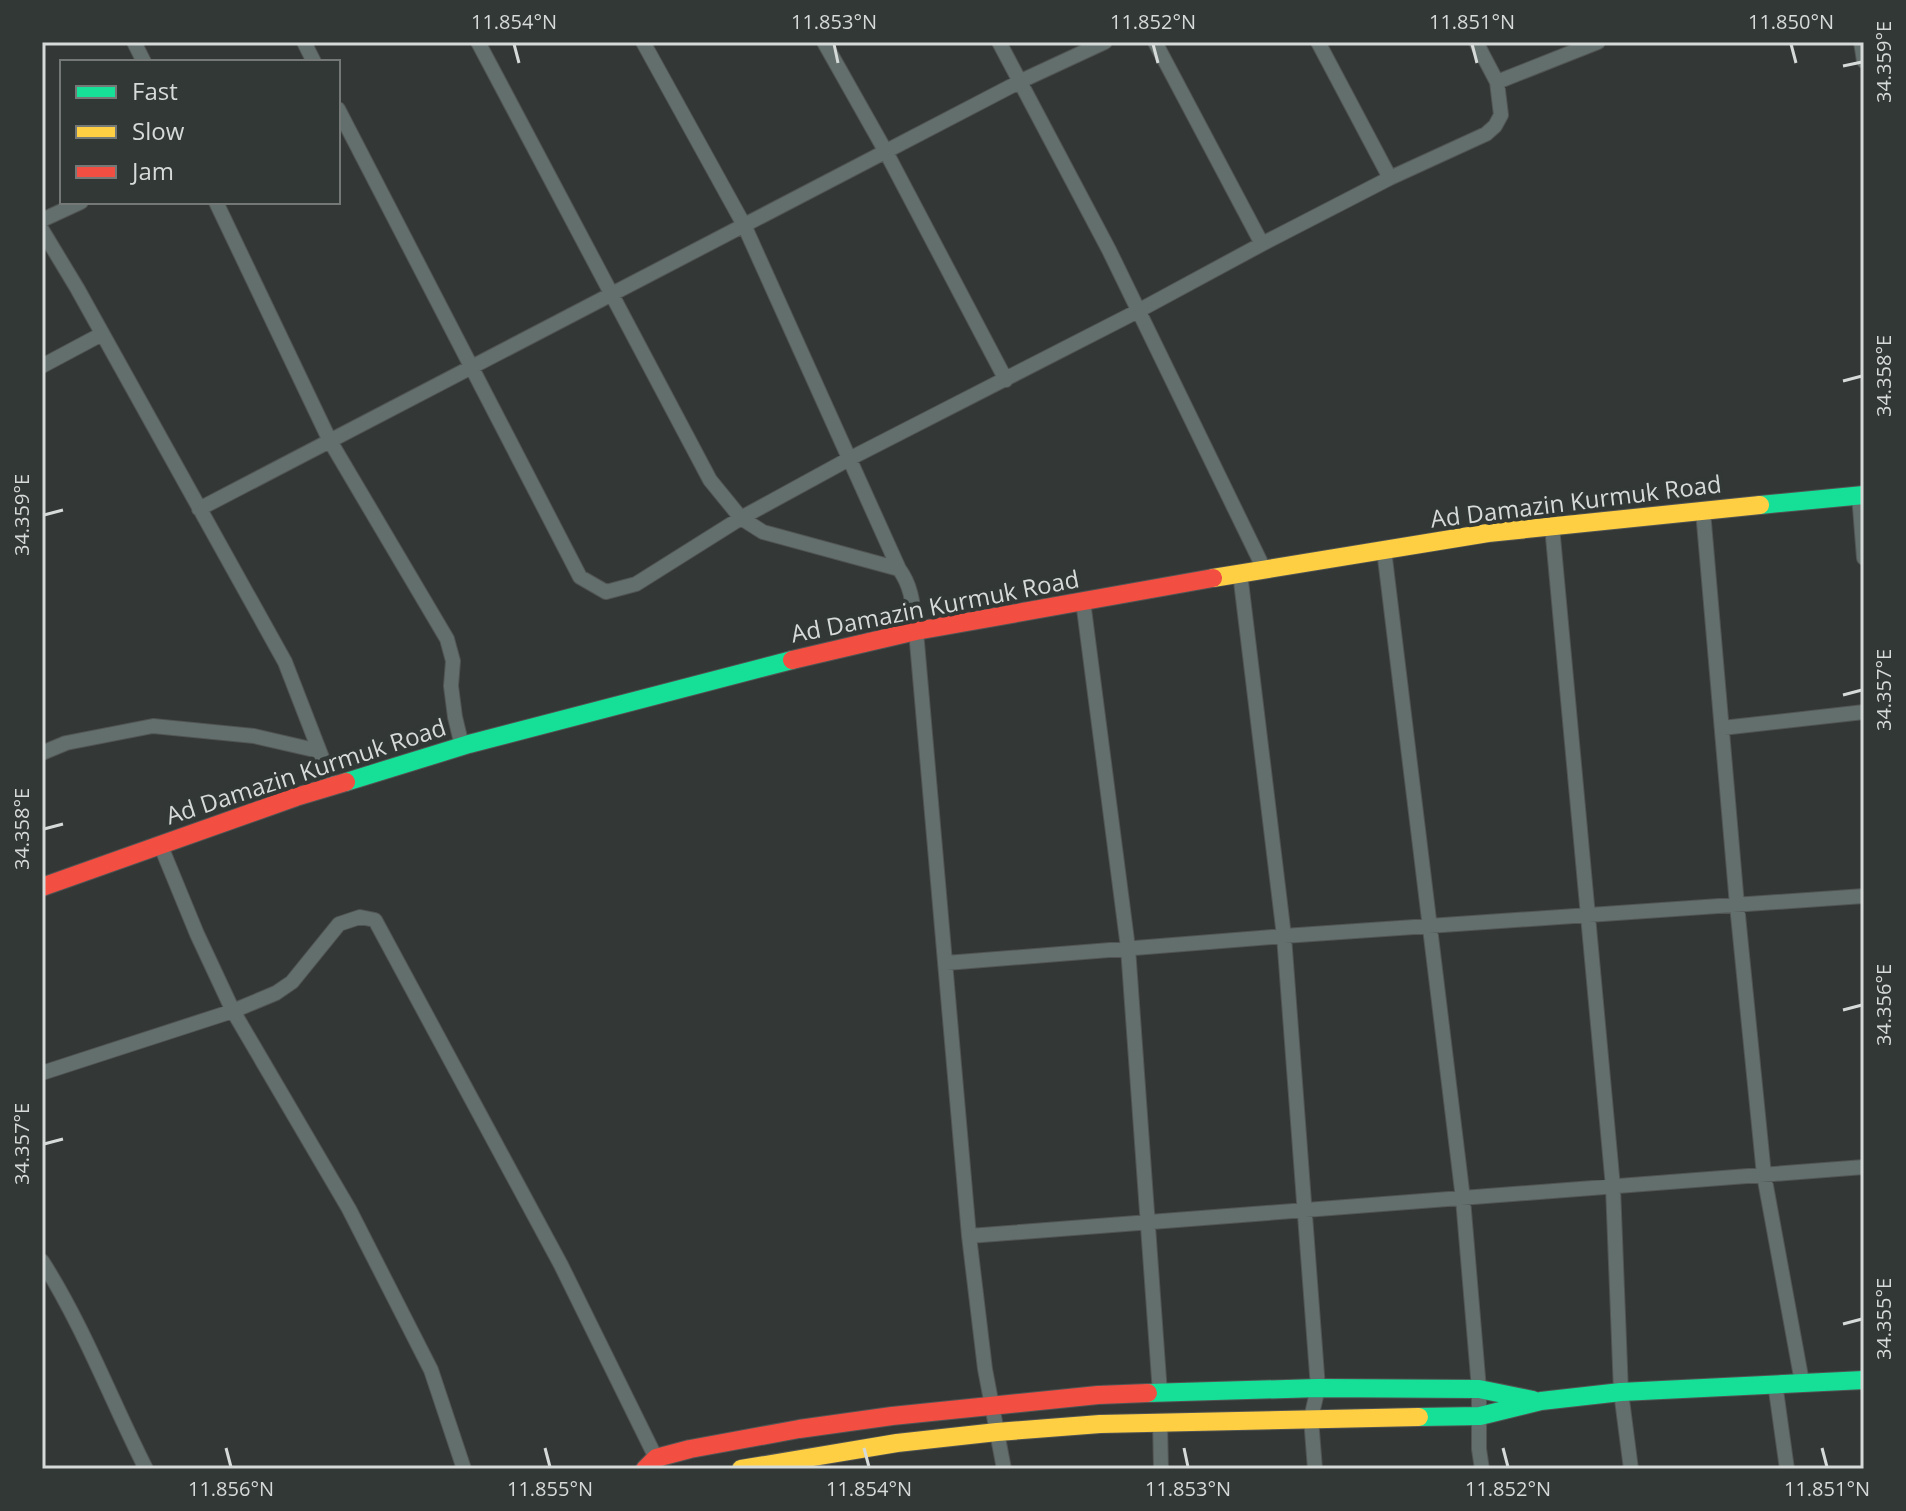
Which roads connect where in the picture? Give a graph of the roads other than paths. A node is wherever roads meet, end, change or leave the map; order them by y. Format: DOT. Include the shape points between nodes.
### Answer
graph roads {
  1 [pos="134,42"];
  2 [pos="478,42"];
  3 [pos="643,42"];
  4 [pos="824,42"];
  5 [pos="999,42"];
  6 [pos="1105,42"];
  7 [pos="1155,42"];
  8 [pos="1318,42"];
  9 [pos="1476,42"];
  10 [pos="1598,42"];
  11 [pos="1861,42"];
  12 [pos="143,60"];
  13 [pos="1864,61"];
  14 [pos="1021,81"];
  15 [pos="1497,82"];
  16 [pos="340,113"];
  17 [pos="886,152"];
  18 [pos="1390,178"];
  19 [pos="77,204"];
  20 [pos="217,204"];
  21 [pos="42,220"];
  22 [pos="744,225"];
  23 [pos="42,230"];
  24 [pos="1262,244"];
  25 [pos="611,295"];
  26 [pos="1138,311"];
  27 [pos="102,334"];
  28 [pos="42,366"];
  29 [pos="472,367"];
  30 [pos="1006,380"];
  31 [pos="330,441"];
  32 [pos="849,459"];
  33 [pos="1862,495"];
  34 [pos="199,509"];
  35 [pos="1703,511"];
  36 [pos="741,518"];
  37 [pos="1552,526"];
  38 [pos="1384,550"];
  39 [pos="1864,558"];
  40 [pos="899,569"];
  41 [pos="1264,569"];
  42 [pos="1240,573"];
  43 [pos="1083,601"];
  44 [pos="916,631"];
  45 [pos="1864,712"];
  46 [pos="1722,728"];
  47 [pos="462,746"];
  48 [pos="319,751"];
  49 [pos="42,753"];
  50 [pos="333,786"];
  51 [pos="160,844"];
  52 [pos="42,887"];
  53 [pos="1864,896"];
  54 [pos="1737,905"];
  55 [pos="1587,915"];
  56 [pos="1430,926"];
  57 [pos="1284,936"];
  58 [pos="1128,948"];
  59 [pos="946,963"];
  60 [pos="233,1011"];
  61 [pos="42,1073"];
  62 [pos="1864,1167"];
  63 [pos="1764,1175"];
  64 [pos="1613,1187"];
  65 [pos="1463,1199"];
  66 [pos="1305,1211"];
  67 [pos="1149,1223"];
  68 [pos="969,1236"];
  69 [pos="42,1261"];
  70 [pos="1864,1380"];
  71 [pos="1802,1382"];
  72 [pos="1775,1383"];
  73 [pos="1318,1388"];
  74 [pos="1479,1389"];
  75 [pos="1621,1392"];
  76 [pos="1160,1393"];
  77 [pos="1541,1401"];
  78 [pos="992,1405"];
  79 [pos="1480,1416"];
  80 [pos="1311,1418"];
  81 [pos="1160,1422"];
  82 [pos="997,1432"];
  83 [pos="839,1461"];
  84 [pos="653,1465"];
  85 [pos="146,1469"];
  86 [pos="464,1469"];
  87 [pos="741,1469"];
  88 [pos="1004,1469"];
  89 [pos="1161,1469"];
  90 [pos="1315,1469"];
  91 [pos="1482,1469"];
  92 [pos="1631,1469"];
  93 [pos="1787,1469"];
  1 -- 12 [label="street"];
  2 -- 25 [label="street"];
  3 -- 22 [label="street"];
  4 -- 17 [label="street"];
  5 -- 14 [label="street"];
  6 -- 14 [label="street"];
  7 -- 24 [label="street"];
  8 -- 18 [label="street"];
  9 -- 15 [label="street"];
  10 -- 15 [label="street"];
  11 -- 13 [label="street"];
  14 -- 17 [label="street"];
  14 -- 26 [label="street"];
  15 -- 18 [label="street" via="1501,115 1495,126"];
  16 -- 29 [label="street"];
  17 -- 22 [label="street"];
  17 -- 30 [label="street"];
  18 -- 24 [label="street"];
  19 -- 21 [label="street"];
  20 -- 31 [label="street"];
  22 -- 25 [label="street"];
  22 -- 32 [label="street"];
  23 -- 27 [label="street"];
  24 -- 26 [label="street"];
  25 -- 29 [label="street"];
  25 -- 36 [label="street" via="710,480"];
  26 -- 30 [label="street"];
  26 -- 41 [label="street"];
  27 -- 28 [label="street"];
  27 -- 34 [label="street"];
  29 -- 31 [label="street"];
  29 -- 36 [label="street" via="580,577 606,592 636,584"];
  30 -- 32 [label="street"];
  31 -- 34 [label="street"];
  31 -- 47 [label="street" via="447,639"];
  32 -- 36 [label="street"];
  32 -- 40 [label="street"];
  33 -- 35 [label="main road, Ad Damazin Kurmuk Road"];
  33 -- 39 [label="street"];
  34 -- 48 [label="street" via="285,662"];
  35 -- 37 [label="main road, Ad Damazin Kurmuk Road"];
  35 -- 46 [label="street"];
  36 -- 40 [label="street" via="763,532"];
  37 -- 38 [label="main road, Ad Damazin Kurmuk Road"];
  37 -- 55 [label="street"];
  38 -- 41 [label="main road, Ad Damazin Kurmuk Road"];
  38 -- 56 [label="street"];
  40 -- 44 [label="street" via="912,595"];
  41 -- 42 [label="main road, Ad Damazin Kurmuk Road"];
  42 -- 43 [label="main road, Ad Damazin Kurmuk Road"];
  42 -- 57 [label="street"];
  43 -- 44 [label="main road, Ad Damazin Kurmuk Road"];
  43 -- 58 [label="street"];
  44 -- 47 [label="main road, Ad Damazin Kurmuk Road"];
  44 -- 59 [label="street"];
  45 -- 46 [label="street"];
  46 -- 54 [label="street"];
  47 -- 50 [label="main road, Ad Damazin Kurmuk Road"];
  48 -- 49 [label="street" via="254,736 153,726 66,743"];
  48 -- 50 [label="street"];
  50 -- 51 [label="main road, Ad Damazin Kurmuk Road"];
  51 -- 52 [label="main road, Ad Damazin Kurmuk Road"];
  51 -- 60 [label="street"];
  53 -- 54 [label="street"];
  54 -- 55 [label="street"];
  54 -- 63 [label="street"];
  55 -- 56 [label="street"];
  55 -- 64 [label="street"];
  56 -- 57 [label="street"];
  56 -- 65 [label="street"];
  57 -- 58 [label="street"];
  57 -- 66 [label="street"];
  58 -- 59 [label="street"];
  58 -- 67 [label="street"];
  59 -- 68 [label="street"];
  60 -- 61 [label="street"];
  60 -- 84 [label="street" via="292,982 339,924 360,917 375,920 561,1265"];
  60 -- 86 [label="street" via="349,1209 431,1370"];
  62 -- 63 [label="street"];
  63 -- 64 [label="street"];
  63 -- 71 [label="street"];
  64 -- 65 [label="street"];
  64 -- 75 [label="street"];
  65 -- 66 [label="street"];
  65 -- 74 [label="street"];
  66 -- 67 [label="street"];
  66 -- 73 [label="street"];
  67 -- 68 [label="street"];
  67 -- 76 [label="street"];
  68 -- 78 [label="street"];
  69 -- 85 [label="street"];
  70 -- 71 [label="main road"];
  71 -- 72 [label="main road"];
  72 -- 75 [label="main road"];
  72 -- 93 [label="street"];
  73 -- 74 [label="main road"];
  73 -- 76 [label="main road"];
  73 -- 80 [label="street"];
  74 -- 77 [label="main road"];
  74 -- 79 [label="street"];
  75 -- 77 [label="main road"];
  75 -- 92 [label="street"];
  76 -- 78 [label="main road"];
  77 -- 79 [label="main road"];
  78 -- 82 [label="street"];
  78 -- 84 [label="main road" via="799,1429 690,1449"];
  79 -- 80 [label="main road"];
  79 -- 91 [label="street"];
  80 -- 81 [label="main road"];
  80 -- 90 [label="street"];
  81 -- 82 [label="main road"];
  81 -- 89 [label="street"];
  82 -- 83 [label="main road" via="897,1443"];
  82 -- 88 [label="street"];
  83 -- 87 [label="main road"];
}
